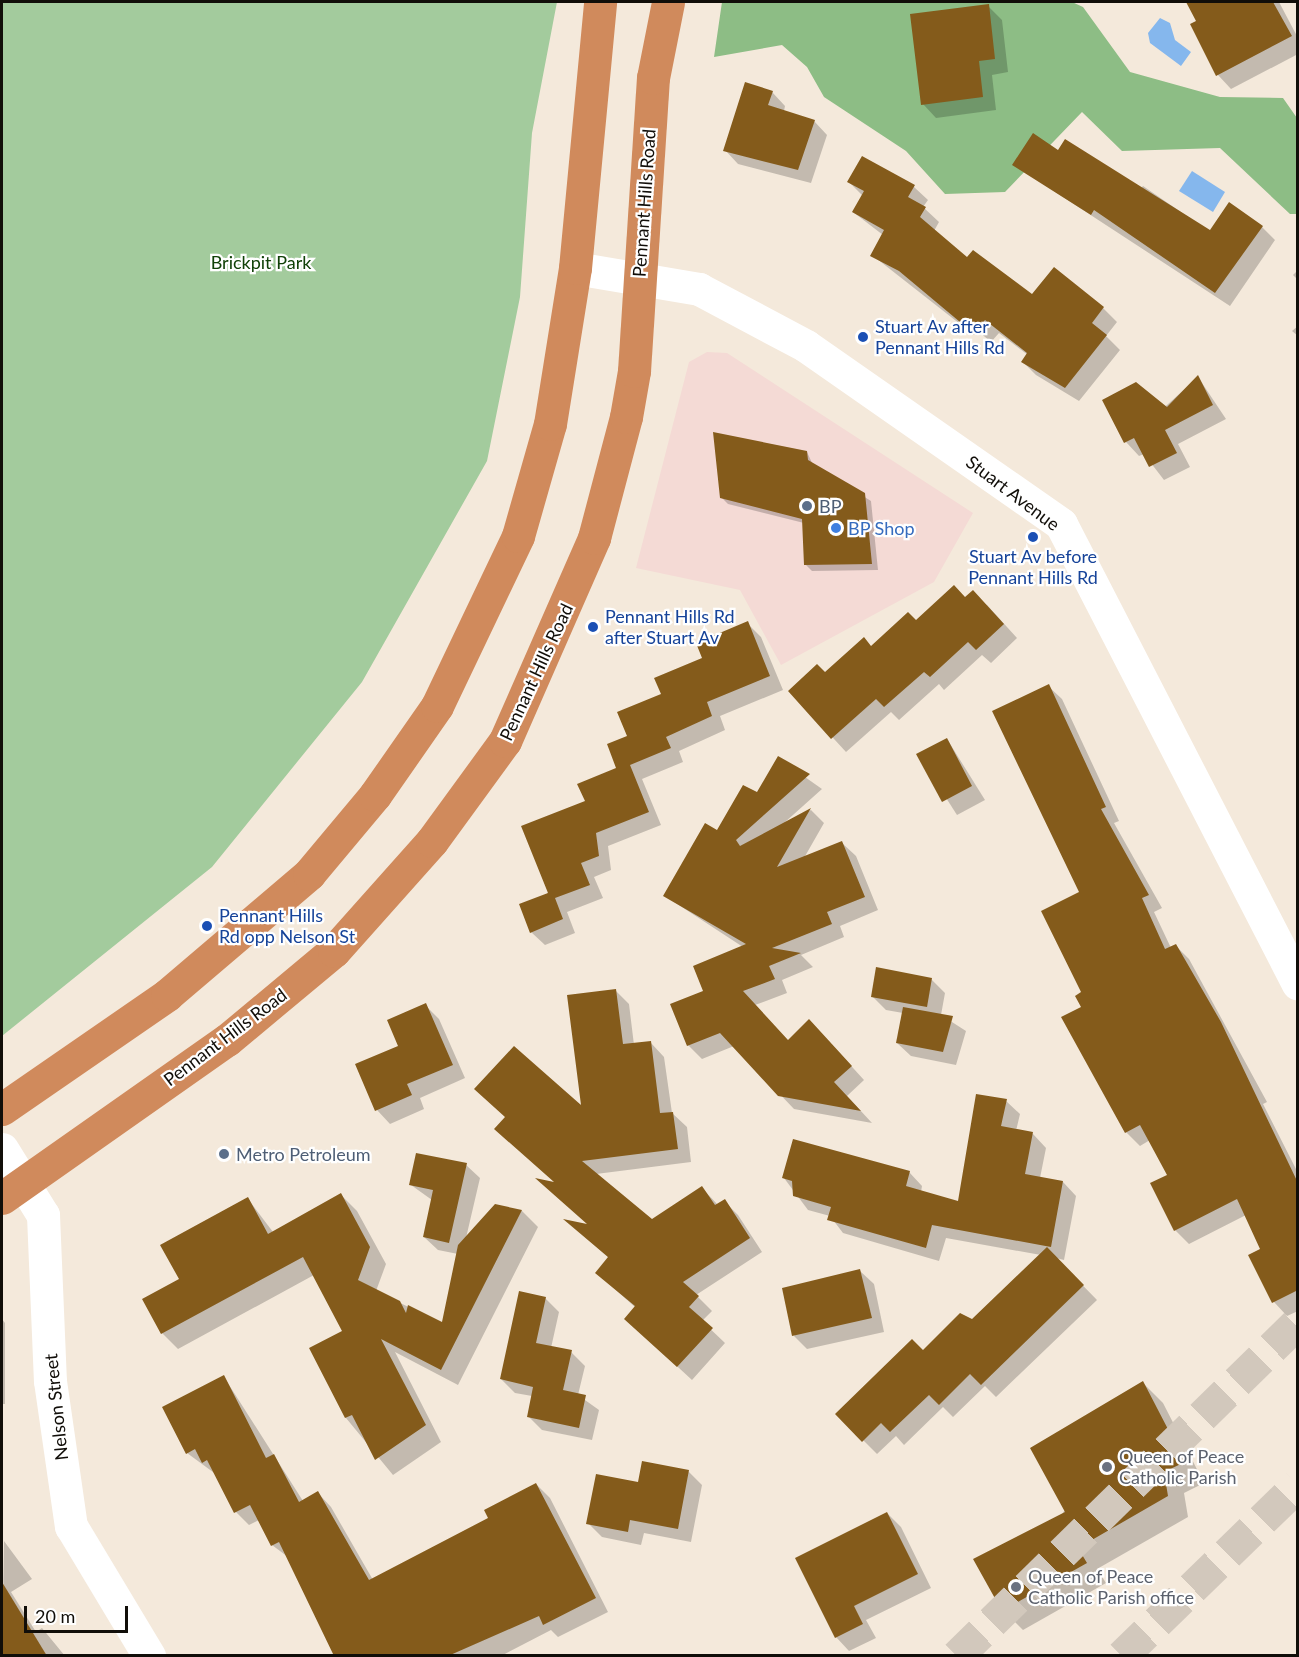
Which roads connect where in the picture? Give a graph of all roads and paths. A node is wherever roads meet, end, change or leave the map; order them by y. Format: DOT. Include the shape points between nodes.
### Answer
graph roads {
  1 [pos="600,2"];
  2 [pos="668,2"];
  3 [pos="575,268"];
  4 [pos="640,279"];
  5 [pos="1298,984"];
  6 [pos="2,1109"];
  7 [pos="2,1149"];
  8 [pos="12,1190"];
  9 [pos="149,1656"];
  1 -- 3 [label="highway"];
  2 -- 4 [label="highway, Pennant Hills Road" via="653,78"];
  3 -- 4 [label="street, Stuart Avenue"];
  3 -- 6 [label="highway" via="550,424 518,536 437,706 375,795 309,874 167,995"];
  4 -- 5 [label="street, Stuart Avenue" via="699,289 806,346 1061,524"];
  4 -- 8 [label="highway, Pennant Hills Road" via="632,382 594,538 505,741 432,841 334,951 227,1040"];
  7 -- 8 [label="street, Nelson Street"];
  8 -- 9 [label="street, Nelson Street" via="43,1215 50,1381 71,1526"];
}
